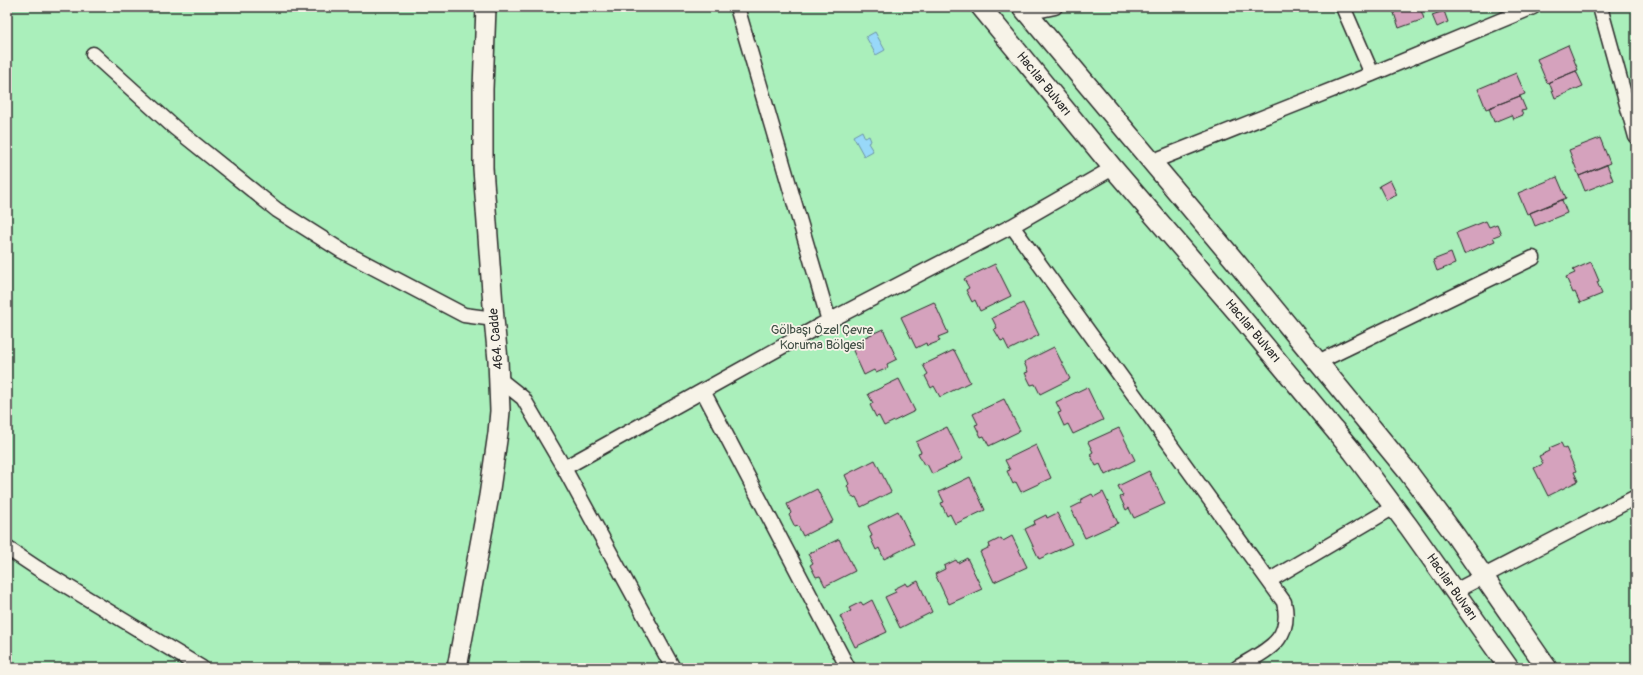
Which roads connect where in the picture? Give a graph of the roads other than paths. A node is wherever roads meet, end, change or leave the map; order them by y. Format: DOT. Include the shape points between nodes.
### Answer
graph roads {
  1 [pos="486,7"];
  2 [pos="737,7"];
  3 [pos="981,7"];
  4 [pos="1055,7"];
  5 [pos="1343,7"];
  6 [pos="1533,7"];
  7 [pos="1600,7"];
  8 [pos="1024,10"];
  9 [pos="92,54"];
  10 [pos="1372,74"];
  11 [pos="1636,137"];
  12 [pos="1151,162"];
  13 [pos="1113,168"];
  14 [pos="1012,226"];
  15 [pos="1533,258"];
  16 [pos="494,319"];
  17 [pos="829,321"];
  18 [pos="1318,362"];
  19 [pos="499,379"];
  20 [pos="704,391"];
  21 [pos="564,468"];
  22 [pos="1636,497"];
  23 [pos="1394,507"];
  24 [pos="7,548"];
  25 [pos="1483,576"];
  26 [pos="1270,580"];
  27 [pos="1455,591"];
  28 [pos="202,668"];
  29 [pos="457,668"];
  30 [pos="672,668"];
  31 [pos="848,668"];
  32 [pos="1237,668"];
  33 [pos="1509,668"];
  34 [pos="1548,668"];
  1 -- 16 [label="main road, 464. Cadde" via="483,168"];
  2 -- 17 [label="street"];
  3 -- 13 [label="main road, Hacılar Bulvarı"];
  4 -- 8 [label="street"];
  5 -- 10 [label="street"];
  6 -- 10 [label="street"];
  7 -- 11 [label="street"];
  8 -- 12 [label="main road"];
  9 -- 16 [label="street" via="175,128 277,210 342,251 464,315"];
  10 -- 12 [label="street"];
  12 -- 18 [label="main road"];
  13 -- 14 [label="street"];
  13 -- 23 [label="main road, Hacılar Bulvarı" via="1267,348 1353,452"];
  14 -- 17 [label="street"];
  14 -- 26 [label="street"];
  15 -- 18 [label="street"];
  16 -- 19 [label="main road, 464. Cadde"];
  17 -- 20 [label="street"];
  18 -- 25 [label="main road" via="1408,472"];
  19 -- 21 [label="street" via="523,398"];
  19 -- 29 [label="main road, 464. Cadde" via="500,411 495,460"];
  20 -- 21 [label="street"];
  20 -- 31 [label="street"];
  21 -- 30 [label="street"];
  22 -- 25 [label="street"];
  23 -- 26 [label="street"];
  23 -- 27 [label="main road, Hacılar Bulvarı"];
  24 -- 28 [label="street"];
  25 -- 27 [label="street"];
  25 -- 34 [label="main road"];
  26 -- 32 [label="street" via="1284,602 1287,615 1285,631 1272,646"];
  27 -- 33 [label="main road, Hacılar Bulvarı"];
}
